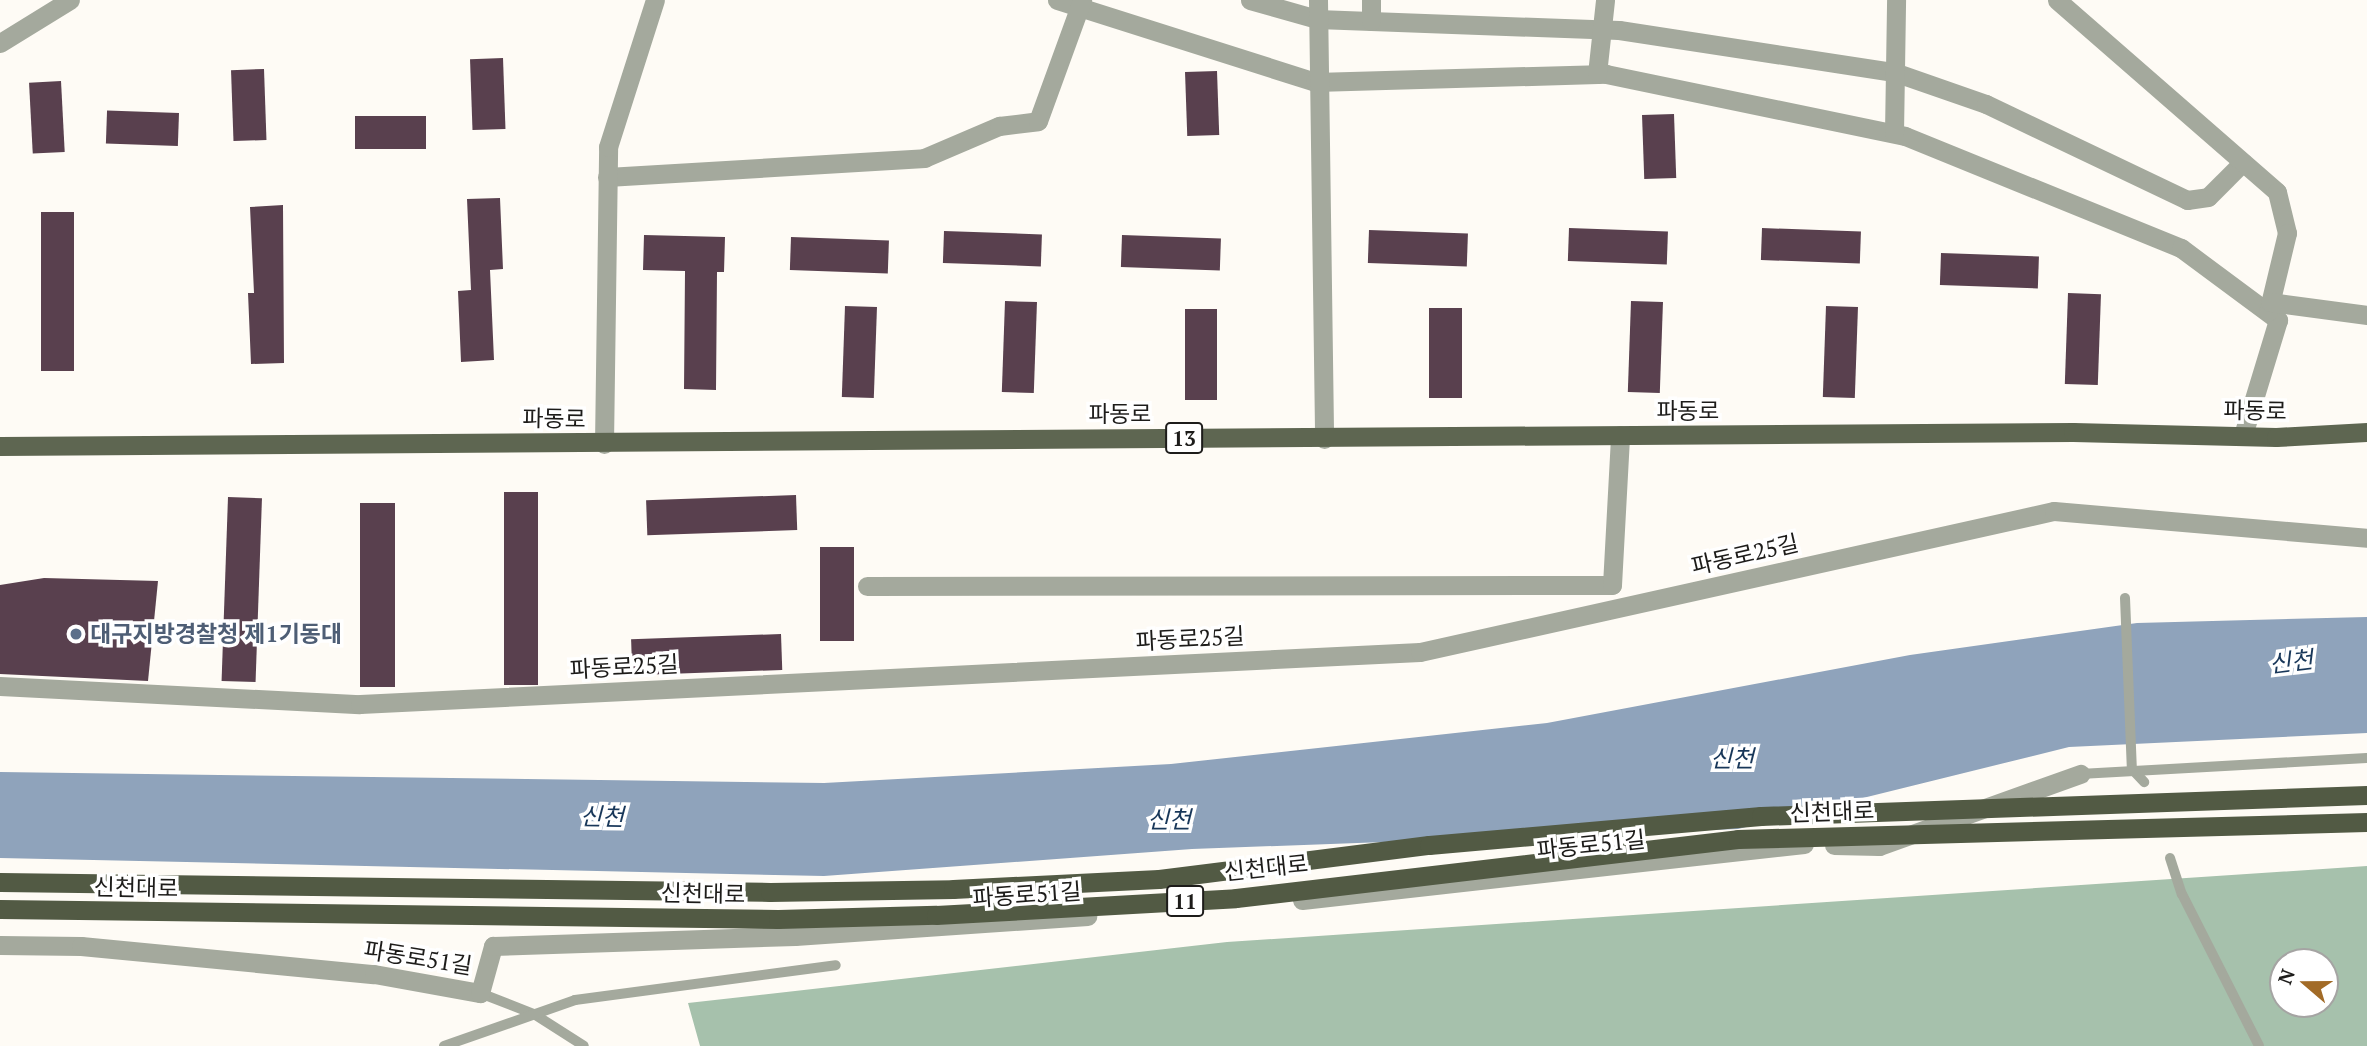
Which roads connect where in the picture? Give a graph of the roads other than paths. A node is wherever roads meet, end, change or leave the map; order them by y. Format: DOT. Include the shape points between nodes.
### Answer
graph roads {
  1 [pos="70,0"];
  2 [pos="655,0"];
  3 [pos="1056,0"];
  4 [pos="1250,0"];
  5 [pos="1371,0"];
  6 [pos="1605,0"];
  7 [pos="1896,0"];
  8 [pos="2057,0"];
  9 [pos="1081,4"];
  10 [pos="1317,9"];
  11 [pos="1371,21"];
  12 [pos="1603,30"];
  13 [pos="0,43"];
  14 [pos="1894,72"];
  15 [pos="1597,74"];
  16 [pos="1322,82"];
  17 [pos="1894,133"];
  18 [pos="2243,162"];
  19 [pos="607,177"];
  20 [pos="2269,307"];
  21 [pos="2367,315"];
  22 [pos="2367,432"];
  23 [pos="1619,435"];
  24 [pos="2243,435"];
  25 [pos="1324,439"];
  26 [pos="604,444"];
  27 [pos="0,446"];
  28 [pos="2367,538"];
  29 [pos="1612,585"];
  30 [pos="867,586"];
  31 [pos="2124,598"];
  32 [pos="1610,610"];
  33 [pos="0,686"];
  34 [pos="2367,758"];
  35 [pos="2132,769"];
  36 [pos="2080,774"];
  37 [pos="2144,782"];
  38 [pos="2367,795"];
  39 [pos="2367,822"];
  40 [pos="2170,858"];
  41 [pos="0,882"];
  42 [pos="0,909"];
  43 [pos="0,945"];
  44 [pos="836,965"];
  45 [pos="480,993"];
  46 [pos="534,1014"];
  47 [pos="443,1046"];
  48 [pos="584,1046"];
  49 [pos="2259,1046"];
  1 -- 13 [label="street"];
  2 -- 19 [label="street" via="608,147"];
  3 -- 9 [label="street"];
  4 -- 10 [label="street"];
  5 -- 11 [label="street"];
  6 -- 12 [label="street"];
  7 -- 14 [label="street"];
  8 -- 18 [label="street"];
  9 -- 16 [label="street"];
  9 -- 19 [label="street" via="1038,121 999,126 924,158"];
  10 -- 11 [label="street"];
  10 -- 16 [label="street"];
  11 -- 12 [label="street"];
  12 -- 14 [label="street"];
  12 -- 15 [label="street"];
  14 -- 17 [label="street"];
  14 -- 18 [label="street" via="1986,104 2186,200 2208,197"];
  15 -- 16 [label="street"];
  15 -- 17 [label="street"];
  16 -- 25 [label="street"];
  17 -- 20 [label="street" via="2181,248"];
  18 -- 20 [label="street" via="2277,191 2287,233"];
  19 -- 26 [label="street"];
  20 -- 21 [label="street"];
  20 -- 24 [label="street" via="2278,320"];
  22 -- 24 [label="main road, 파동로 / 13"];
  23 -- 24 [label="main road, 파동로 / 13"];
  23 -- 25 [label="main road, 파동로 / 13"];
  23 -- 29 [label="street"];
  25 -- 26 [label="main road, 파동로 / 13"];
  26 -- 27 [label="main road, 파동로 / 13"];
  28 -- 32 [label="street, 파동로25길" via="2054,511"];
  29 -- 30 [label="street"];
  29 -- 32 [label="street"];
  31 -- 35 [label="lane"];
  32 -- 33 [label="street, 파동로25길" via="1420,652 360,704"];
  34 -- 35 [label="lane"];
  35 -- 36 [label="lane"];
  35 -- 37 [label="lane"];
  36 -- 45 [label="street, 파동로51길" via="1879,846 1806,844 1270,903 795,936 494,946"];
  38 -- 41 [label="highway, 신천대로 / 11" via="1761,816 1429,845 1158,878 953,889"];
  39 -- 42 [label="highway, 신천대로 / 11" via="1738,839 1236,898 936,915 764,919"];
  40 -- 49 [label="lane" via="2182,894"];
  43 -- 45 [label="street, 파동로51길" via="81,946 374,974"];
  44 -- 46 [label="lane" via="575,1000"];
  45 -- 46 [label="lane"];
  46 -- 47 [label="lane"];
  46 -- 48 [label="lane"];
}
